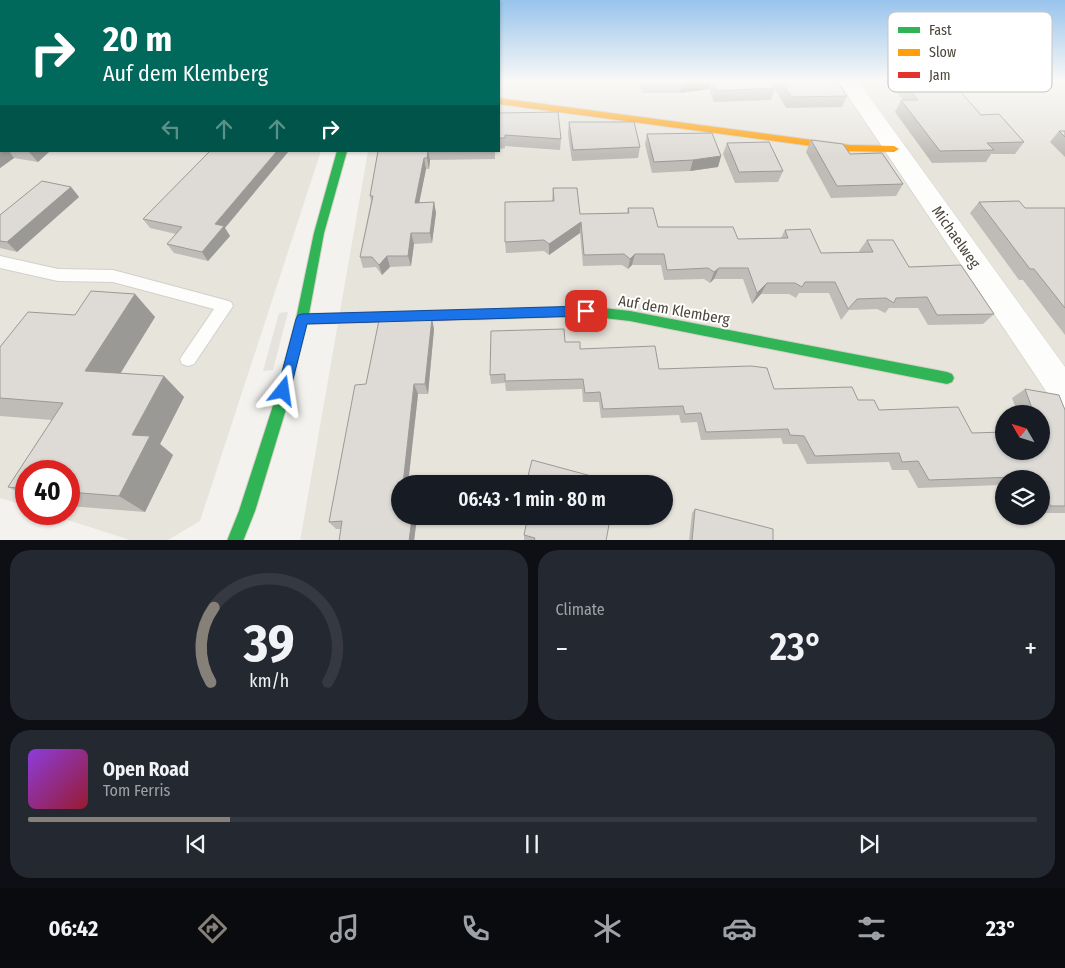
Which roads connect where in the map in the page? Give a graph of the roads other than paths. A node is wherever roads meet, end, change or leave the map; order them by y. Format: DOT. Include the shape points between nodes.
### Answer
graph roads {
  1 [pos="544,106"];
  2 [pos="865,106"];
  3 [pos="894,149"];
  4 [pos="342,152"];
  5 [pos="0,262"];
  6 [pos="302,319"];
  7 [pos="188,359"];
  8 [pos="947,378"];
  9 [pos="1065,393"];
  10 [pos="235,540"];
  1 -- 3 [label="street" via="849,148"];
  2 -- 3 [label="street, Michaelweg"];
  3 -- 9 [label="street, Michaelweg"];
  4 -- 6 [label="street"];
  5 -- 7 [label="lane" via="58,275 113,276 225,306"];
  6 -- 8 [label="street, Auf dem Klemberg" via="586,311 630,316"];
  6 -- 10 [label="street" via="279,409"];
}
